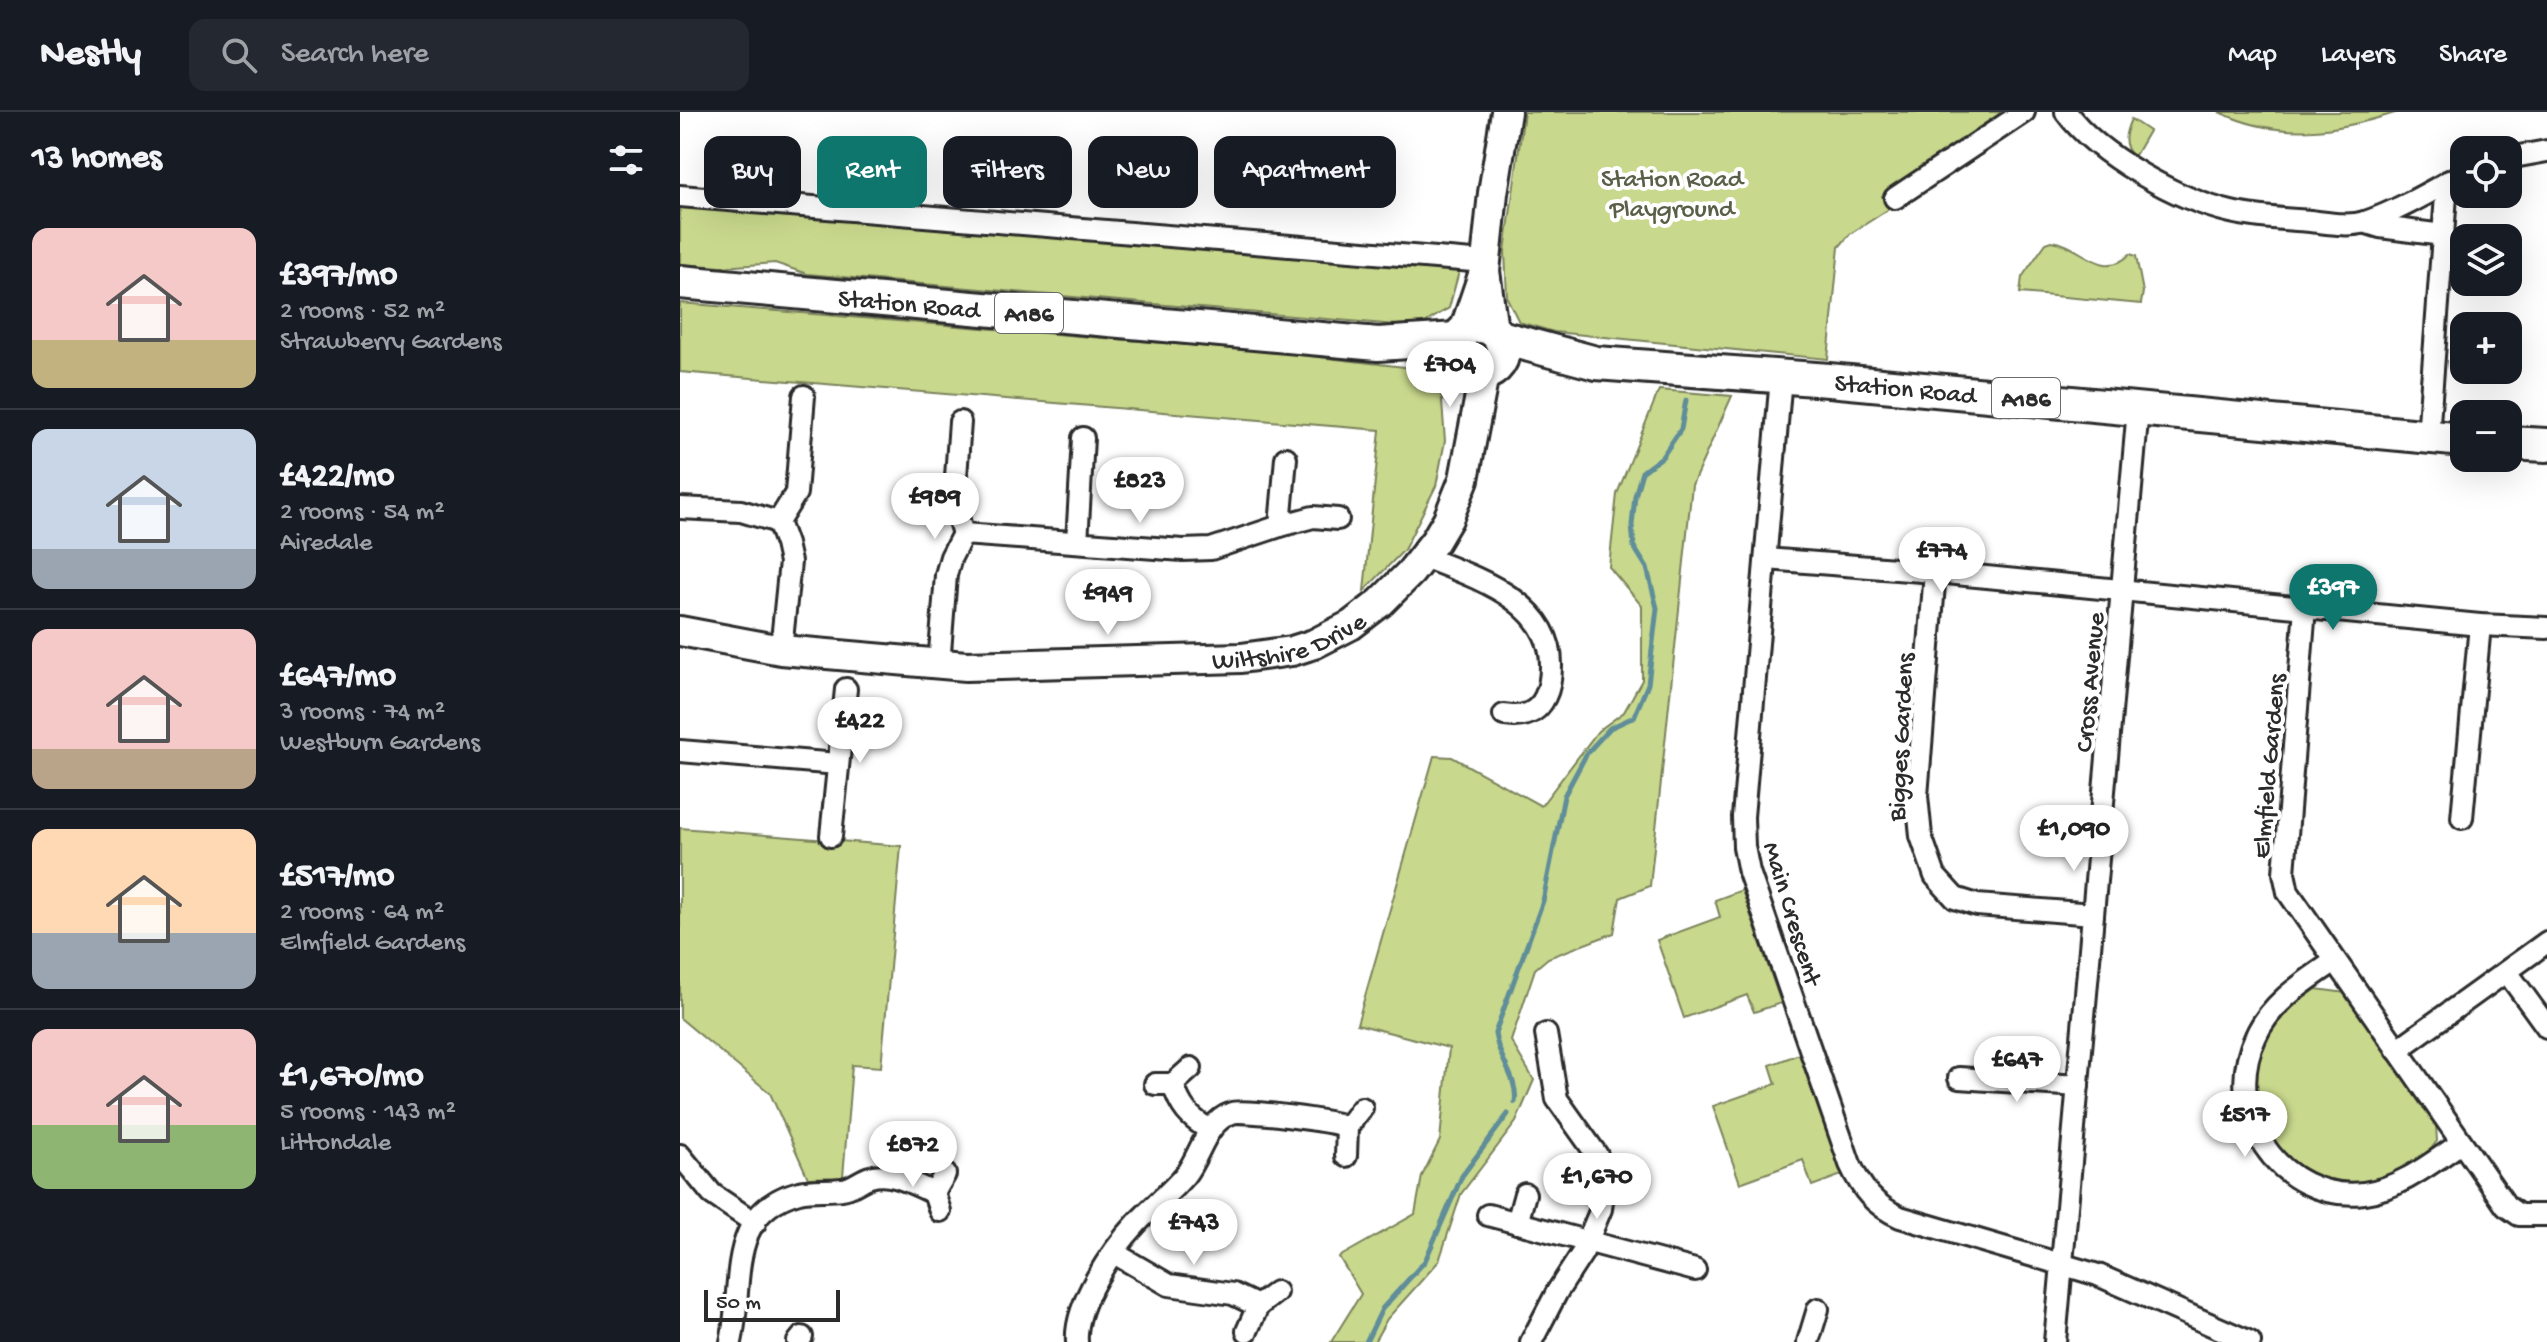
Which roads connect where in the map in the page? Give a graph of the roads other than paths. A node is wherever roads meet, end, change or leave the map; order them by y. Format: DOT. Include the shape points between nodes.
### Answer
graph roads {
  1 [pos="1506,112"];
  2 [pos="2024,112"];
  3 [pos="2066,112"];
  4 [pos="2547,151"];
  5 [pos="2522,155"];
  6 [pos="2450,181"];
  7 [pos="680,196"];
  8 [pos="1895,198"];
  9 [pos="2450,204"];
  10 [pos="2364,222"];
  11 [pos="2443,235"];
  12 [pos="1485,266"];
  13 [pos="680,282"];
  14 [pos="1477,352"];
  15 [pos="1781,377"];
  16 [pos="804,396"];
  17 [pos="2138,409"];
  18 [pos="960,422"];
  19 [pos="2428,437"];
  20 [pos="1083,438"];
  21 [pos="2450,439"];
  22 [pos="2522,444"];
  23 [pos="2547,445"];
  24 [pos="1286,458"];
  25 [pos="680,508"];
  26 [pos="1338,519"];
  27 [pos="778,522"];
  28 [pos="1280,526"];
  29 [pos="963,534"];
  30 [pos="1077,542"];
  31 [pos="1424,557"];
  32 [pos="1766,559"];
  33 [pos="1935,572"];
  34 [pos="2122,590"];
  35 [pos="2305,607"];
  36 [pos="2480,625"];
  37 [pos="2547,628"];
  38 [pos="680,631"];
  39 [pos="781,650"];
  40 [pos="939,665"];
  41 [pos="846,689"];
  42 [pos="1504,715"];
  43 [pos="680,751"];
  44 [pos="838,764"];
  45 [pos="2462,818"];
  46 [pos="831,836"];
  47 [pos="2093,914"];
  48 [pos="2547,942"];
  49 [pos="2335,961"];
  50 [pos="2507,972"];
  51 [pos="2547,1027"];
  52 [pos="1546,1034"];
  53 [pos="2397,1050"];
  54 [pos="1191,1068"];
  55 [pos="1959,1078"];
  56 [pos="2078,1086"];
  57 [pos="1362,1108"];
  58 [pos="1347,1127"];
  59 [pos="1210,1130"];
  60 [pos="2461,1143"];
  61 [pos="680,1155"];
  62 [pos="1346,1156"];
  63 [pos="945,1174"];
  64 [pos="1525,1194"];
  65 [pos="1488,1215"];
  66 [pos="2547,1215"];
  67 [pos="755,1223"];
  68 [pos="1517,1223"];
  69 [pos="1588,1241"];
  70 [pos="1114,1253"];
  71 [pos="2062,1265"];
  72 [pos="1695,1270"];
  73 [pos="1276,1292"];
  74 [pos="1258,1306"];
  75 [pos="1818,1309"];
  76 [pos="1247,1331"];
  77 [pos="735,1341"];
  78 [pos="1077,1342"];
  79 [pos="1531,1342"];
  80 [pos="1808,1342"];
  81 [pos="2055,1342"];
  82 [pos="2250,1342"];
  1 -- 12 [label="street, Wiltshire Drive"];
  2 -- 8 [label="street"];
  3 -- 10 [label="street" via="2119,160 2212,206 2256,216"];
  4 -- 5 [label="street"];
  6 -- 10 [label="street"];
  7 -- 12 [label="street"];
  9 -- 11 [label="street"];
  10 -- 11 [label="street"];
  11 -- 19 [label="street"];
  12 -- 14 [label="street, Wiltshire Drive"];
  13 -- 14 [label="main road, Station Road / A186"];
  14 -- 15 [label="main road, Station Road / A186"];
  14 -- 31 [label="street, Wiltshire Drive" via="1464,479 1448,519"];
  15 -- 17 [label="main road, Station Road / A186"];
  15 -- 32 [label="street, Main Crescent"];
  16 -- 27 [label="street" via="796,493"];
  17 -- 19 [label="main road, Station Road / A186"];
  17 -- 34 [label="street, Cross Avenue"];
  18 -- 29 [label="street" via="954,504"];
  19 -- 21 [label="main road, Station Road / A186"];
  20 -- 30 [label="street"];
  22 -- 23 [label="main road"];
  24 -- 28 [label="street"];
  25 -- 27 [label="street" via="741,511"];
  26 -- 28 [label="street" via="1313,517"];
  27 -- 39 [label="street" via="790,562"];
  28 -- 30 [label="street" via="1202,550"];
  29 -- 30 [label="street"];
  29 -- 40 [label="street" via="946,575"];
  31 -- 40 [label="street, Wiltshire Drive" via="1366,614 1322,641 1292,651 1143,662"];
  31 -- 42 [label="street" via="1500,591 1541,626 1548,639 1551,671 1540,706 1524,716"];
  32 -- 33 [label="street"];
  32 -- 71 [label="street, Main Crescent" via="1744,847 1850,1164 1866,1194 1888,1211"];
  33 -- 34 [label="street"];
  33 -- 47 [label="street, Bigges Gardens" via="1917,796 1921,836 1935,876 1955,898 1977,905"];
  34 -- 35 [label="street"];
  34 -- 47 [label="street, Cross Avenue"];
  35 -- 36 [label="street"];
  35 -- 49 [label="street, Elmfield Gardens" via="2285,881"];
  36 -- 37 [label="street"];
  36 -- 45 [label="street"];
  38 -- 39 [label="street, Wiltshire Drive"];
  39 -- 40 [label="street, Wiltshire Drive"];
  41 -- 44 [label="street"];
  43 -- 44 [label="street"];
  44 -- 46 [label="street"];
  47 -- 56 [label="street, Cross Avenue"];
  48 -- 50 [label="street"];
  49 -- 53 [label="street, Elmfield Gardens"];
  49 -- 60 [label="street" via="2273,1010 2256,1035 2245,1080 2249,1117 2258,1139 2302,1181 2349,1193 2391,1186"];
  50 -- 51 [label="street"];
  50 -- 53 [label="street"];
  52 -- 69 [label="street" via="1557,1099 1597,1155 1603,1174 1601,1209"];
  53 -- 60 [label="street, Elmfield Gardens"];
  54 -- 59 [label="street" via="1164,1084 1187,1114"];
  55 -- 56 [label="street"];
  56 -- 71 [label="street, Cross Avenue"];
  57 -- 58 [label="street"];
  58 -- 59 [label="street" via="1246,1110 1228,1114"];
  58 -- 62 [label="street"];
  59 -- 70 [label="street" via="1185,1174"];
  60 -- 66 [label="street, Elmfield Gardens" via="2512,1213"];
  61 -- 67 [label="street" via="712,1194"];
  63 -- 67 [label="street" via="937,1202 896,1178 872,1176 844,1189 788,1196"];
  64 -- 68 [label="street"];
  65 -- 68 [label="street"];
  67 -- 77 [label="street" via="740,1256"];
  68 -- 69 [label="street"];
  69 -- 72 [label="street"];
  69 -- 79 [label="street"];
  70 -- 74 [label="street" via="1169,1285 1233,1294"];
  70 -- 78 [label="street" via="1082,1307"];
  71 -- 81 [label="street, Cross Avenue"];
  71 -- 82 [label="street, Main Crescent" via="2112,1281"];
  73 -- 74 [label="street"];
  74 -- 76 [label="street"];
  75 -- 80 [label="street"];
}
